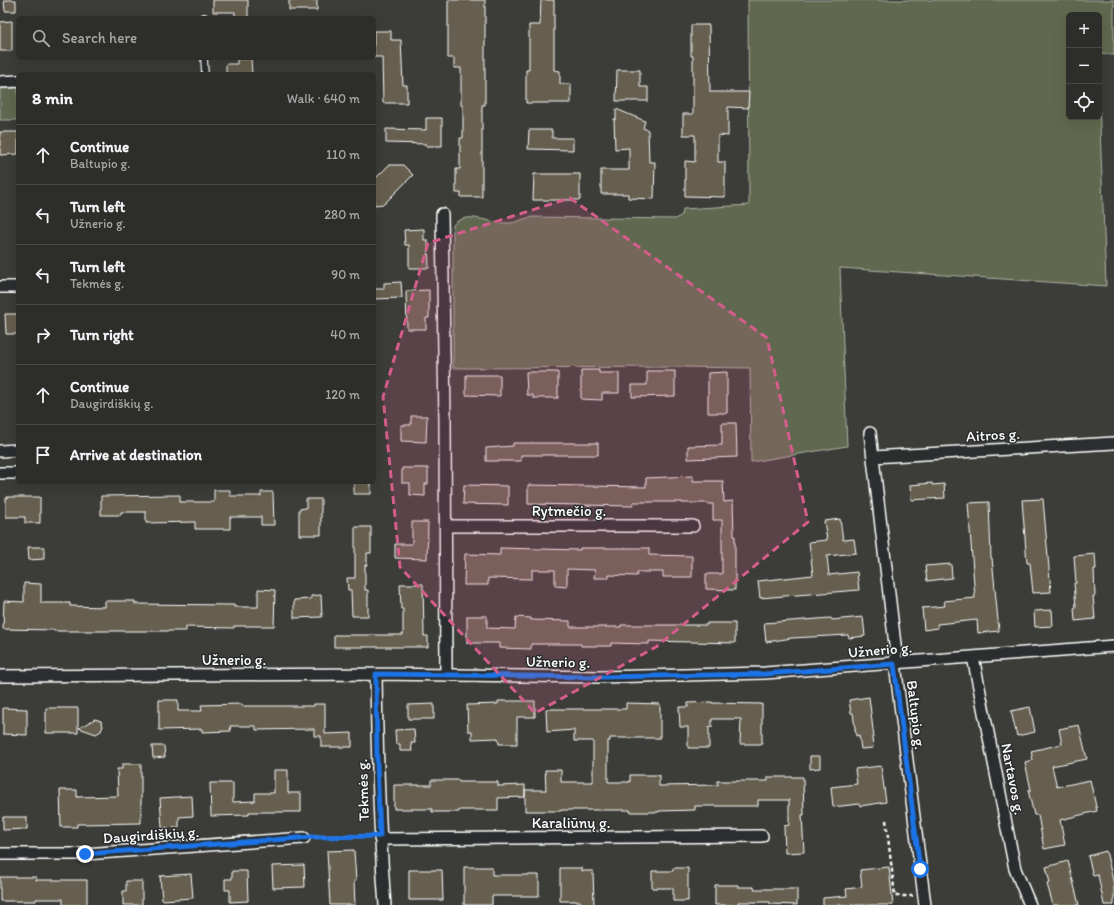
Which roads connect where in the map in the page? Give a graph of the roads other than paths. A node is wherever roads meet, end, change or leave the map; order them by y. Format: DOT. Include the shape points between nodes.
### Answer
graph roads {
  1 [pos="204,60"];
  2 [pos="205,72"];
  3 [pos="16,81"];
  4 [pos="0,82"];
  5 [pos="442,214"];
  6 [pos="0,287"];
  7 [pos="16,287"];
  8 [pos="870,433"];
  9 [pos="1114,443"];
  10 [pos="16,450"];
  11 [pos="0,451"];
  12 [pos="873,457"];
  13 [pos="0,473"];
  14 [pos="16,473"];
  15 [pos="446,526"];
  16 [pos="693,526"];
  17 [pos="1114,646"];
  18 [pos="973,657"];
  19 [pos="894,664"];
  20 [pos="376,674"];
  21 [pos="446,675"];
  22 [pos="0,676"];
  23 [pos="762,836"];
  24 [pos="304,838"];
  25 [pos="380,838"];
  26 [pos="0,854"];
  27 [pos="924,900"];
  28 [pos="385,905"];
  29 [pos="1030,905"];
  1 -- 2 [label="lane"];
  3 -- 4 [label="street"];
  5 -- 15 [label="street"];
  6 -- 7 [label="street"];
  8 -- 12 [label="street, Baltupio g."];
  9 -- 12 [label="street, Aitros g."];
  10 -- 11 [label="street"];
  12 -- 19 [label="street, Baltupio g." via="896,653"];
  13 -- 14 [label="street"];
  15 -- 16 [label="street, Rytmečio g."];
  15 -- 21 [label="street"];
  17 -- 18 [label="street, Užnerio g."];
  18 -- 19 [label="street, Užnerio g."];
  18 -- 29 [label="street, Nartavos g." via="1015,869"];
  19 -- 21 [label="street, Užnerio g." via="765,674 601,677"];
  19 -- 27 [label="street, Baltupio g."];
  20 -- 21 [label="street, Užnerio g."];
  20 -- 22 [label="street, Užnerio g."];
  20 -- 25 [label="street, Tekmės g."];
  23 -- 25 [label="street, Karaliūnų g."];
  24 -- 26 [label="street, Daugirdiškių g." via="85,854"];
  25 -- 28 [label="street, Tekmės g."];
}
